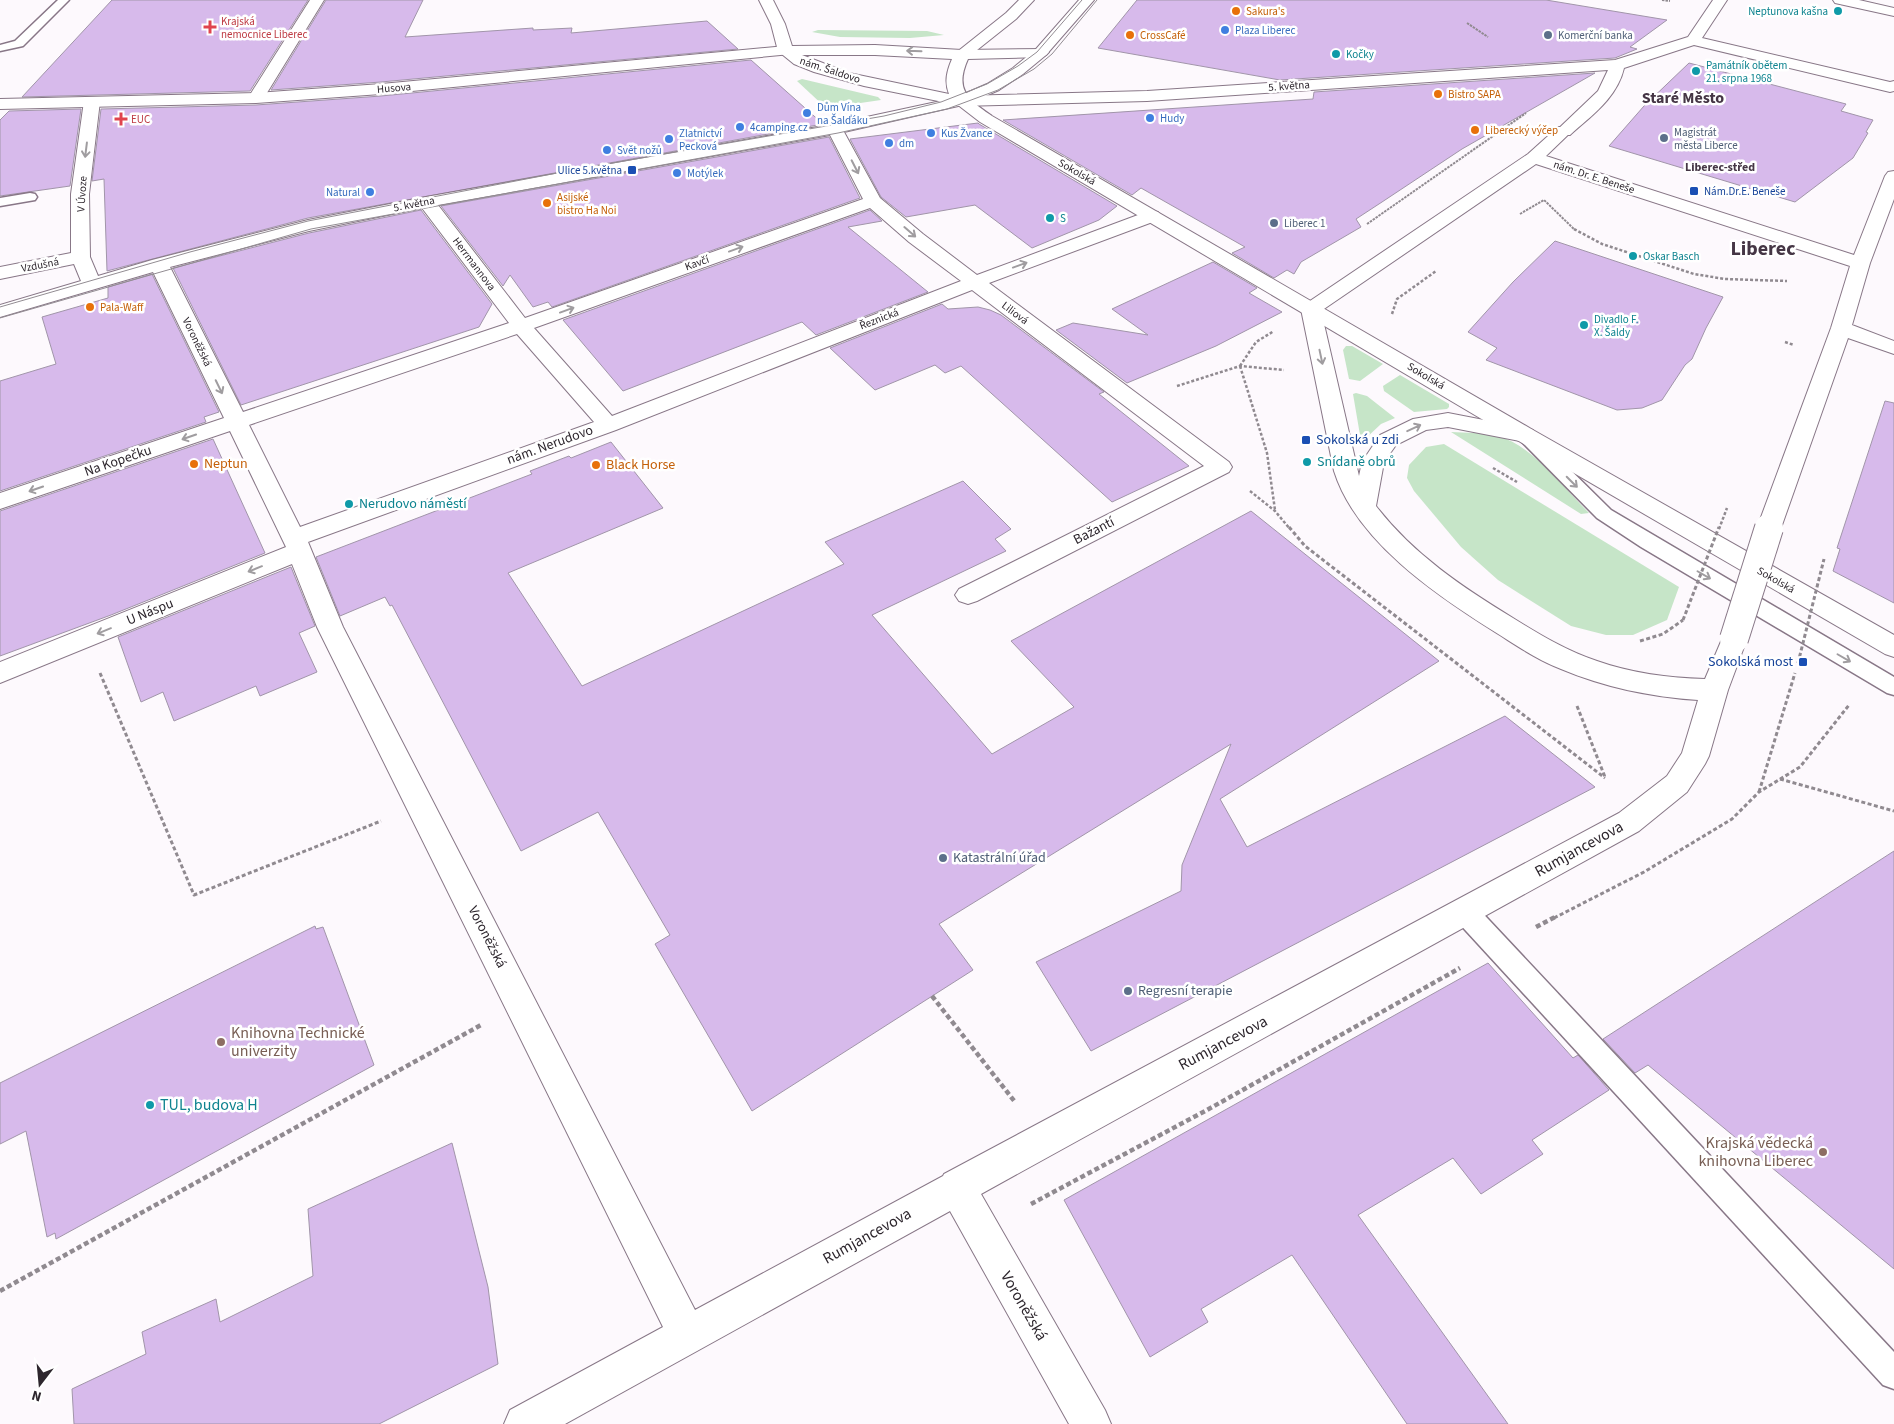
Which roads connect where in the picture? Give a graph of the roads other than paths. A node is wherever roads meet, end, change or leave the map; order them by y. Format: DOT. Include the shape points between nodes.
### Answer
graph roads {
  1 [pos="64,0"];
  2 [pos="317,0"];
  3 [pos="766,0"];
  4 [pos="1027,0"];
  5 [pos="1088,0"];
  6 [pos="1720,0"];
  7 [pos="1840,0"];
  8 [pos="1894,12"];
  9 [pos="1692,40"];
  10 [pos="0,48"];
  11 [pos="786,51"];
  12 [pos="1041,52"];
  13 [pos="962,55"];
  14 [pos="804,62"];
  15 [pos="1617,65"];
  16 [pos="881,69"];
  17 [pos="936,71"];
  18 [pos="954,71"];
  19 [pos="1893,88"];
  20 [pos="256,98"];
  21 [pos="92,101"];
  22 [pos="962,101"];
  23 [pos="0,104"];
  24 [pos="836,131"];
  25 [pos="1534,158"];
  26 [pos="1894,176"];
  27 [pos="30,197"];
  28 [pos="873,200"];
  29 [pos="0,202"];
  30 [pos="426,202"];
  31 [pos="1152,216"];
  32 [pos="81,257"];
  33 [pos="1860,263"];
  34 [pos="160,264"];
  35 [pos="0,273"];
  36 [pos="975,282"];
  37 [pos="92,285"];
  38 [pos="1311,309"];
  39 [pos="0,311"];
  40 [pos="521,326"];
  41 [pos="1841,328"];
  42 [pos="1894,348"];
  43 [pos="236,421"];
  44 [pos="608,425"];
  45 [pos="1525,435"];
  46 [pos="1221,467"];
  47 [pos="0,501"];
  48 [pos="1364,507"];
  49 [pos="297,544"];
  50 [pos="968,595"];
  51 [pos="1894,647"];
  52 [pos="0,673"];
  53 [pos="1894,687"];
  54 [pos="1714,690"];
  55 [pos="1465,912"];
  56 [pos="957,1187"];
  57 [pos="687,1334"];
  58 [pos="1894,1374"];
  59 [pos="524,1424"];
  60 [pos="1091,1424"];
  1 -- 10 [label="lane" via="19,44"];
  2 -- 20 [label="street"];
  3 -- 11 [label="street" via="779,25"];
  4 -- 13 [label="street"];
  5 -- 12 [label="street"];
  6 -- 9 [label="street"];
  7 -- 8 [label="street"];
  9 -- 15 [label="street"];
  9 -- 19 [label="street"];
  13 -- 11 [label="street, nám. Šaldovo, one-way" via="875,50"];
  11 -- 14 [label="street, nám. Šaldovo"];
  11 -- 20 [label="street, Husova"];
  12 -- 13 [label="street, nám. Šaldovo"];
  12 -- 18 [label="street"];
  12 -- 22 [label="street" via="1018,71"];
  13 -- 18 [label="street"];
  14 -- 16 [label="street" via="837,68"];
  14 -- 22 [label="street, nám. Šaldovo" via="848,77"];
  15 -- 22 [label="street, 5. května" via="1147,96"];
  15 -- 25 [label="street" via="1615,79 1604,95"];
  17 -- 18 [label="street"];
  18 -- 22 [label="street" via="953,88"];
  20 -- 21 [label="street, Husova"];
  21 -- 23 [label="street, Husova"];
  21 -- 32 [label="street, V Úvoze, one-way" via="80,194"];
  22 -- 24 [label="street"];
  22 -- 31 [label="street, Sokolská" via="986,119"];
  24 -- 28 [label="street, Liliová, one-way"];
  24 -- 30 [label="street, 5. května"];
  25 -- 33 [label="street, nám. Dr. E. Beneše"];
  25 -- 38 [label="street"];
  26 -- 33 [label="street"];
  27 -- 29 [label="lane"];
  28 -- 36 [label="street, Liliová, one-way" via="916,238"];
  40 -- 28 [label="street, Kavčí, one-way"];
  30 -- 34 [label="street, 5. května" via="308,226"];
  30 -- 40 [label="street, Herrmannova"];
  36 -- 31 [label="street, Řeznická, one-way"];
  31 -- 38 [label="street, Sokolská"];
  32 -- 35 [label="street, Vzdušná"];
  32 -- 37 [label="street, V Úvoze"];
  33 -- 41 [label="street"];
  34 -- 37 [label="street, 5. května"];
  34 -- 43 [label="street, Voroněžská, one-way"];
  36 -- 44 [label="street, Řeznická"];
  36 -- 46 [label="street, Liliová"];
  37 -- 39 [label="street, 5. května"];
  38 -- 45 [label="street, Sokolská"];
  38 -- 48 [label="street, one-way" via="1349,480"];
  40 -- 43 [label="street"];
  40 -- 44 [label="street, nám. Nerudovo"];
  41 -- 42 [label="street"];
  41 -- 54 [label="street, Rumjancevova, bridge"];
  43 -- 47 [label="street, Na Kopečku, one-way"];
  43 -- 49 [label="street"];
  44 -- 49 [label="street, nám. Nerudovo"];
  48 -- 45 [label="street, one-way" via="1373,462 1388,440 1421,424 1448,420"];
  45 -- 51 [label="street, Sokolská"];
  45 -- 53 [label="lane, one-way" via="1604,514"];
  46 -- 50 [label="street, Bažantí"];
  48 -- 54 [label="street" via="1390,541 1419,566 1475,608 1536,645 1570,662 1634,683"];
  49 -- 52 [label="street, U Náspu, one-way"];
  49 -- 57 [label="street, Voroněžská" via="330,627"];
  54 -- 55 [label="street, Rumjancevova" via="1695,756 1677,784 1629,822"];
  55 -- 56 [label="street, Rumjancevova"];
  55 -- 58 [label="lane"];
  56 -- 57 [label="street, Rumjancevova"];
  56 -- 60 [label="street, Voroněžská"];
  57 -- 59 [label="street, Rumjancevova"];
}
